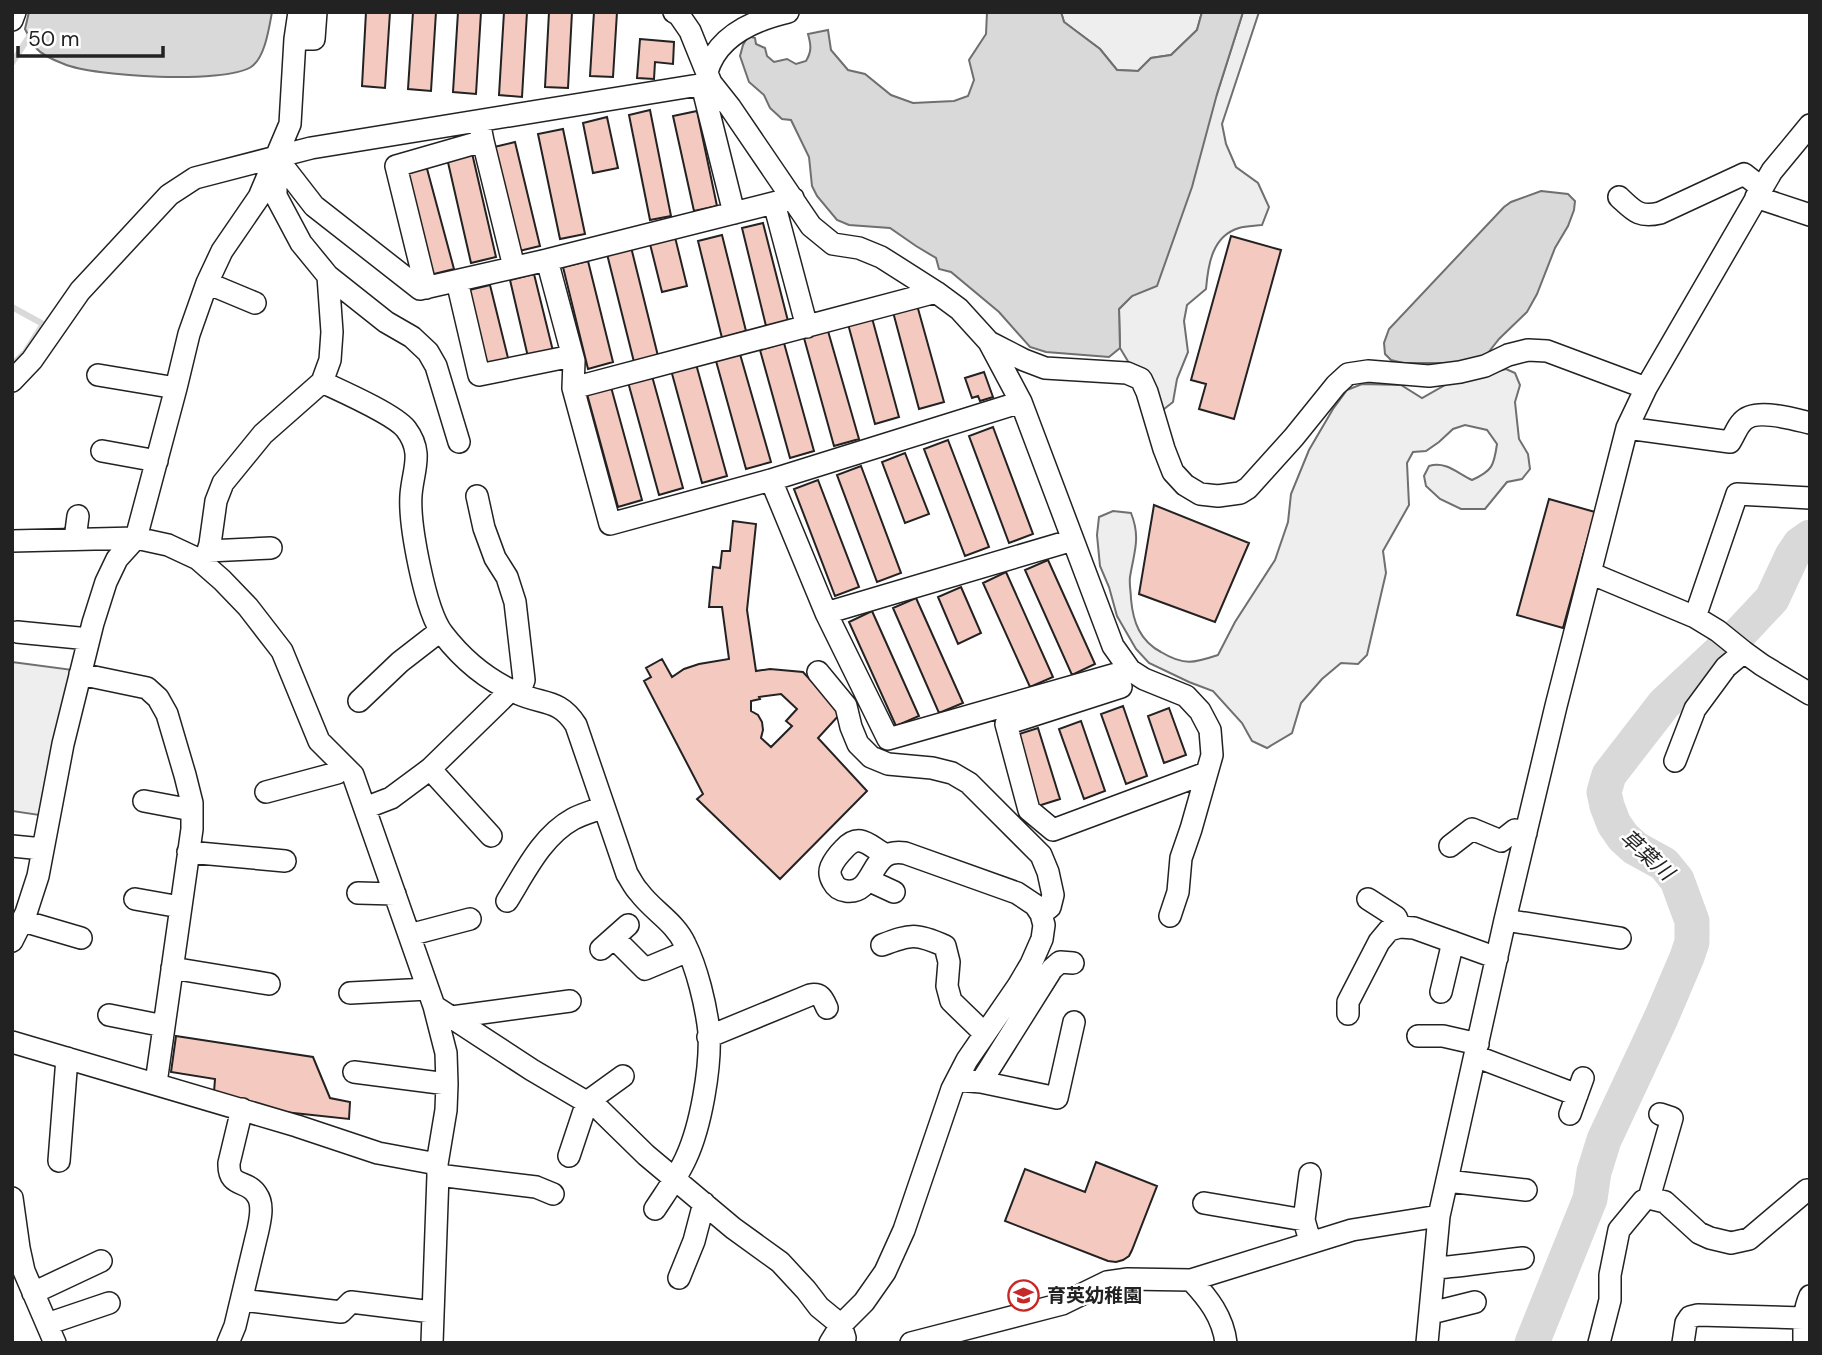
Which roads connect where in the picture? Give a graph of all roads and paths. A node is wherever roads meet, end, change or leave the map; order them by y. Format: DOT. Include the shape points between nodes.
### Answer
graph roads {
  1 [pos="15,12"];
  2 [pos="299,12"];
  3 [pos="316,12"];
  4 [pos="674,12"];
  5 [pos="776,13"];
  6 [pos="12,20"];
  7 [pos="295,39"];
  8 [pos="706,80"];
  9 [pos="1810,125"];
  10 [pos="481,131"];
  11 [pos="275,157"];
  12 [pos="1759,192"];
  13 [pos="1619,197"];
  14 [pos="783,201"];
  15 [pos="733,213"];
  16 [pos="1810,215"];
  17 [pos="547,260"];
  18 [pos="514,267"];
  19 [pos="328,276"];
  20 [pos="457,281"];
  21 [pos="207,283"];
  22 [pos="426,288"];
  23 [pos="936,292"];
  24 [pos="255,303"];
  25 [pos="807,327"];
  26 [pos="989,342"];
  27 [pos="572,356"];
  28 [pos="99,375"];
  29 [pos="12,381"];
  30 [pos="322,382"];
  31 [pos="176,388"];
  32 [pos="573,388"];
  33 [pos="1646,388"];
  34 [pos="1021,402"];
  35 [pos="1810,423"];
  36 [pos="1627,428"];
  37 [pos="459,442"];
  38 [pos="102,451"];
  39 [pos="157,461"];
  40 [pos="771,480"];
  41 [pos="477,496"];
  42 [pos="1810,498"];
  43 [pos="78,516"];
  44 [pos="136,538"];
  45 [pos="75,539"];
  46 [pos="1073,540"];
  47 [pos="12,541"];
  48 [pos="271,548"];
  49 [pos="206,558"];
  50 [pos="1590,573"];
  51 [pos="826,613"];
  52 [pos="1695,617"];
  53 [pos="440,631"];
  54 [pos="17,632"];
  55 [pos="89,639"];
  56 [pos="1741,650"];
  57 [pos="818,672"];
  58 [pos="80,674"];
  59 [pos="1126,678"];
  60 [pos="515,692"];
  61 [pos="1810,694"];
  62 [pos="359,701"];
  63 [pos="1675,761"];
  64 [pos="344,766"];
  65 [pos="430,769"];
  66 [pos="1206,773"];
  67 [pos="266,792"];
  68 [pos="144,802"];
  69 [pos="604,807"];
  70 [pos="365,808"];
  71 [pos="192,810"];
  72 [pos="1525,832"];
  73 [pos="491,836"];
  74 [pos="12,846"];
  75 [pos="1450,846"];
  76 [pos="43,849"];
  77 [pos="188,852"];
  78 [pos="886,855"];
  79 [pos="285,861"];
  80 [pos="868,880"];
  81 [pos="894,892"];
  82 [pos="358,893"];
  83 [pos="395,894"];
  84 [pos="135,899"];
  85 [pos="1368,899"];
  86 [pos="507,901"];
  87 [pos="180,907"];
  88 [pos="1041,914"];
  89 [pos="1170,916"];
  90 [pos="470,919"];
  91 [pos="1505,920"];
  92 [pos="23,921"];
  93 [pos="1400,927"];
  94 [pos="409,935"];
  95 [pos="81,938"];
  96 [pos="614,938"];
  97 [pos="1620,938"];
  98 [pos="12,941"];
  99 [pos="1453,942"];
  100 [pos="882,944"];
  101 [pos="688,951"];
  102 [pos="1497,958"];
  103 [pos="1073,963"];
  104 [pos="172,968"];
  105 [pos="269,984"];
  106 [pos="1441,992"];
  107 [pos="351,993"];
  108 [pos="570,1001"];
  109 [pos="438,1004"];
  110 [pos="827,1008"];
  111 [pos="1348,1014"];
  112 [pos="109,1015"];
  113 [pos="1074,1022"];
  114 [pos="164,1026"];
  115 [pos="985,1034"];
  116 [pos="1418,1036"];
  117 [pos="708,1037"];
  118 [pos="12,1042"];
  119 [pos="1476,1050"];
  120 [pos="66,1058"];
  121 [pos="354,1072"];
  122 [pos="623,1076"];
  123 [pos="957,1080"];
  124 [pos="981,1082"];
  125 [pos="156,1083"];
  126 [pos="447,1084"];
  127 [pos="1577,1096"];
  128 [pos="587,1102"];
  129 [pos="242,1109"];
  130 [pos="1660,1114"];
  131 [pos="569,1156"];
  132 [pos="59,1161"];
  133 [pos="437,1170"];
  134 [pos="1310,1174"];
  135 [pos="675,1178"];
  136 [pos="1447,1181"];
  137 [pos="1526,1190"];
  138 [pos="1810,1190"];
  139 [pos="553,1194"];
  140 [pos="1649,1198"];
  141 [pos="704,1203"];
  142 [pos="1204,1203"];
  143 [pos="13,1208"];
  144 [pos="655,1209"];
  145 [pos="1439,1216"];
  146 [pos="1304,1220"];
  147 [pos="1311,1244"];
  148 [pos="1523,1258"];
  149 [pos="102,1261"];
  150 [pos="1435,1268"];
  151 [pos="18,1273"];
  152 [pos="679,1278"];
  153 [pos="1191,1280"];
  154 [pos="33,1293"];
  155 [pos="1810,1296"];
  156 [pos="242,1300"];
  157 [pos="1475,1302"];
  158 [pos="109,1303"];
  159 [pos="432,1312"];
  160 [pos="1431,1312"];
  161 [pos="1803,1318"];
  162 [pos="51,1334"];
  163 [pos="839,1337"];
  164 [pos="228,1343"];
  165 [pos="432,1343"];
  166 [pos="911,1343"];
  167 [pos="1226,1343"];
  168 [pos="1427,1343"];
  169 [pos="1600,1343"];
  170 [pos="1683,1343"];
  171 [pos="1804,1343"];
  1 -- 6 [label="street"];
  2 -- 7 [label="street"];
  3 -- 7 [label="street" via="314,39"];
  4 -- 8 [label="street" via="690,31"];
  5 -- 8 [label="street" via="726,40 710,59"];
  7 -- 11 [label="street" via="290,124"];
  8 -- 10 [label="street"];
  8 -- 14 [label="street" via="730,107"];
  8 -- 15 [label="street"];
  9 -- 12 [label="street"];
  10 -- 11 [label="street" via="311,148"];
  10 -- 18 [label="street"];
  10 -- 22 [label="street" via="396,166"];
  11 -- 19 [label="street" via="276,196 302,243"];
  11 -- 21 [label="street" via="259,197 222,251"];
  11 -- 22 [label="street" via="314,206 420,289"];
  11 -- 29 [label="street" via="195,178 169,195 80,291"];
  12 -- 13 [label="street" via="1744,174 1649,215 1635,212"];
  12 -- 16 [label="street"];
  12 -- 33 [label="street"];
  14 -- 15 [label="street"];
  14 -- 23 [label="street" via="834,244 881,257"];
  14 -- 25 [label="street"];
  15 -- 17 [label="street"];
  17 -- 18 [label="street"];
  17 -- 27 [label="street"];
  18 -- 20 [label="street"];
  19 -- 30 [label="street" via="332,332 330,360"];
  19 -- 37 [label="street" via="428,352"];
  20 -- 22 [label="street"];
  20 -- 27 [label="street" via="479,376"];
  21 -- 24 [label="street"];
  21 -- 31 [label="street"];
  23 -- 25 [label="street"];
  23 -- 26 [label="street"];
  25 -- 32 [label="street"];
  26 -- 33 [label="street" via="1045,368 1127,373 1141,379 1173,472 1200,494 1218,496 1248,488 1348,374 1460,372 1528,350 1547,351"];
  26 -- 34 [label="street"];
  27 -- 32 [label="street"];
  28 -- 31 [label="street"];
  30 -- 49 [label="street" via="263,434 223,483"];
  30 -- 53 [label="street" via="391,417 405,427 413,441 417,456 411,518 427,603"];
  31 -- 39 [label="street"];
  32 -- 40 [label="street" via="610,524"];
  33 -- 36 [label="street"];
  34 -- 40 [label="street"];
  34 -- 46 [label="street"];
  35 -- 36 [label="street" via="1749,416 1730,442"];
  36 -- 50 [label="street"];
  38 -- 39 [label="street"];
  39 -- 44 [label="street"];
  40 -- 51 [label="street"];
  41 -- 60 [label="street" via="484,528 515,602 524,680"];
  42 -- 52 [label="street" via="1737,494"];
  43 -- 45 [label="street"];
  44 -- 45 [label="street"];
  44 -- 49 [label="street"];
  44 -- 55 [label="street" via="117,559 106,582"];
  45 -- 47 [label="street"];
  46 -- 51 [label="street"];
  46 -- 59 [label="street"];
  48 -- 49 [label="street"];
  49 -- 64 [label="street" via="282,651 319,741"];
  50 -- 52 [label="street"];
  50 -- 72 [label="street"];
  51 -- 59 [label="street" via="888,739"];
  52 -- 56 [label="street"];
  53 -- 60 [label="street" via="465,659"];
  53 -- 62 [label="street"];
  54 -- 55 [label="street"];
  55 -- 58 [label="street"];
  56 -- 61 [label="street"];
  56 -- 63 [label="street" via="1695,709"];
  57 -- 88 [label="street" via="846,706 858,744 871,757 888,764 932,768 969,783 1041,855 1053,895"];
  58 -- 71 [label="street" via="147,688 158,698 167,714"];
  58 -- 76 [label="street"];
  59 -- 66 [label="street" via="1186,696 1200,711 1210,730 1212,755"];
  59 -- 66 [label="street" via="1006,724 1029,810 1053,830"];
  60 -- 65 [label="street"];
  60 -- 69 [label="street" via="568,713"];
  64 -- 67 [label="street" via="337,773"];
  64 -- 70 [label="street" via="353,775"];
  65 -- 70 [label="street" via="391,799"];
  65 -- 73 [label="street"];
  66 -- 89 [label="street"];
  68 -- 71 [label="street"];
  69 -- 86 [label="street" via="562,826 541,847"];
  69 -- 101 [label="street" via="627,874 639,893 666,917"];
  70 -- 83 [label="street"];
  71 -- 77 [label="street"];
  72 -- 75 [label="street" via="1515,831 1501,841 1472,829"];
  72 -- 91 [label="street"];
  74 -- 76 [label="street"];
  76 -- 92 [label="street"];
  77 -- 79 [label="street"];
  77 -- 87 [label="street"];
  78 -- 80 [label="street"];
  78 -- 80 [label="street" via="868,842 850,842 830,871 841,890 853,891"];
  78 -- 88 [label="street" via="905,853 1005,888 1027,899"];
  80 -- 81 [label="street"];
  82 -- 83 [label="street"];
  83 -- 94 [label="street"];
  84 -- 87 [label="street"];
  85 -- 93 [label="street" via="1396,917"];
  87 -- 104 [label="street"];
  88 -- 115 [label="street" via="1042,939 1031,964"];
  90 -- 94 [label="street"];
  91 -- 97 [label="street"];
  91 -- 102 [label="street"];
  92 -- 95 [label="street"];
  92 -- 98 [label="street"];
  93 -- 99 [label="street"];
  93 -- 111 [label="street" via="1389,930 1379,942 1348,1002"];
  94 -- 109 [label="street"];
  96 -- 101 [label="street" via="645,969"];
  99 -- 102 [label="street"];
  99 -- 106 [label="street"];
  100 -- 115 [label="street" via="907,936 925,937 945,946 951,1001"];
  101 -- 117 [label="street"];
  102 -- 119 [label="street"];
  103 -- 124 [label="street" via="1060,962 1052,969"];
  104 -- 105 [label="street"];
  104 -- 114 [label="street"];
  107 -- 109 [label="street"];
  108 -- 109 [label="street"];
  109 -- 126 [label="street"];
  109 -- 128 [label="street"];
  110 -- 117 [label="street" via="822,997 810,995"];
  112 -- 114 [label="street"];
  113 -- 124 [label="street" via="1057,1098"];
  114 -- 125 [label="street"];
  115 -- 123 [label="street"];
  116 -- 119 [label="street" via="1443,1035"];
  117 -- 135 [label="street" via="696,1132"];
  118 -- 120 [label="street"];
  119 -- 127 [label="street"];
  119 -- 136 [label="street"];
  120 -- 125 [label="street"];
  120 -- 132 [label="street"];
  121 -- 126 [label="street"];
  122 -- 128 [label="street"];
  123 -- 124 [label="street"];
  123 -- 163 [label="street" via="885,1272"];
  125 -- 129 [label="street"];
  126 -- 133 [label="street"];
  128 -- 131 [label="street"];
  128 -- 135 [label="street"];
  129 -- 133 [label="street"];
  129 -- 156 [label="street" via="228,1171 257,1195 260,1204"];
  130 -- 140 [label="street" via="1672,1118"];
  133 -- 139 [label="street"];
  133 -- 159 [label="street"];
  134 -- 146 [label="street"];
  135 -- 141 [label="street"];
  135 -- 144 [label="street"];
  136 -- 137 [label="street"];
  136 -- 145 [label="street"];
  138 -- 140 [label="street" via="1749,1238 1731,1242 1699,1233 1665,1202"];
  140 -- 169 [label="street" via="1619,1230"];
  141 -- 152 [label="street"];
  141 -- 163 [label="street" via="779,1262 806,1290"];
  142 -- 146 [label="street"];
  143 -- 151 [label="street"];
  145 -- 147 [label="street" via="1352,1230"];
  145 -- 150 [label="street"];
  146 -- 147 [label="street"];
  147 -- 153 [label="street"];
  148 -- 150 [label="street"];
  149 -- 154 [label="street"];
  150 -- 160 [label="street"];
  151 -- 154 [label="street"];
  153 -- 166 [label="street" via="1107,1282 1062,1304"];
  153 -- 167 [label="street" via="1208,1297"];
  154 -- 162 [label="street"];
  155 -- 161 [label="street"];
  156 -- 159 [label="street" via="341,1312 351,1301"];
  156 -- 164 [label="street"];
  157 -- 160 [label="street"];
  158 -- 162 [label="street"];
  159 -- 165 [label="street"];
  160 -- 168 [label="street"];
  161 -- 170 [label="street" via="1698,1315 1686,1324"];
  161 -- 171 [label="street"];
}
